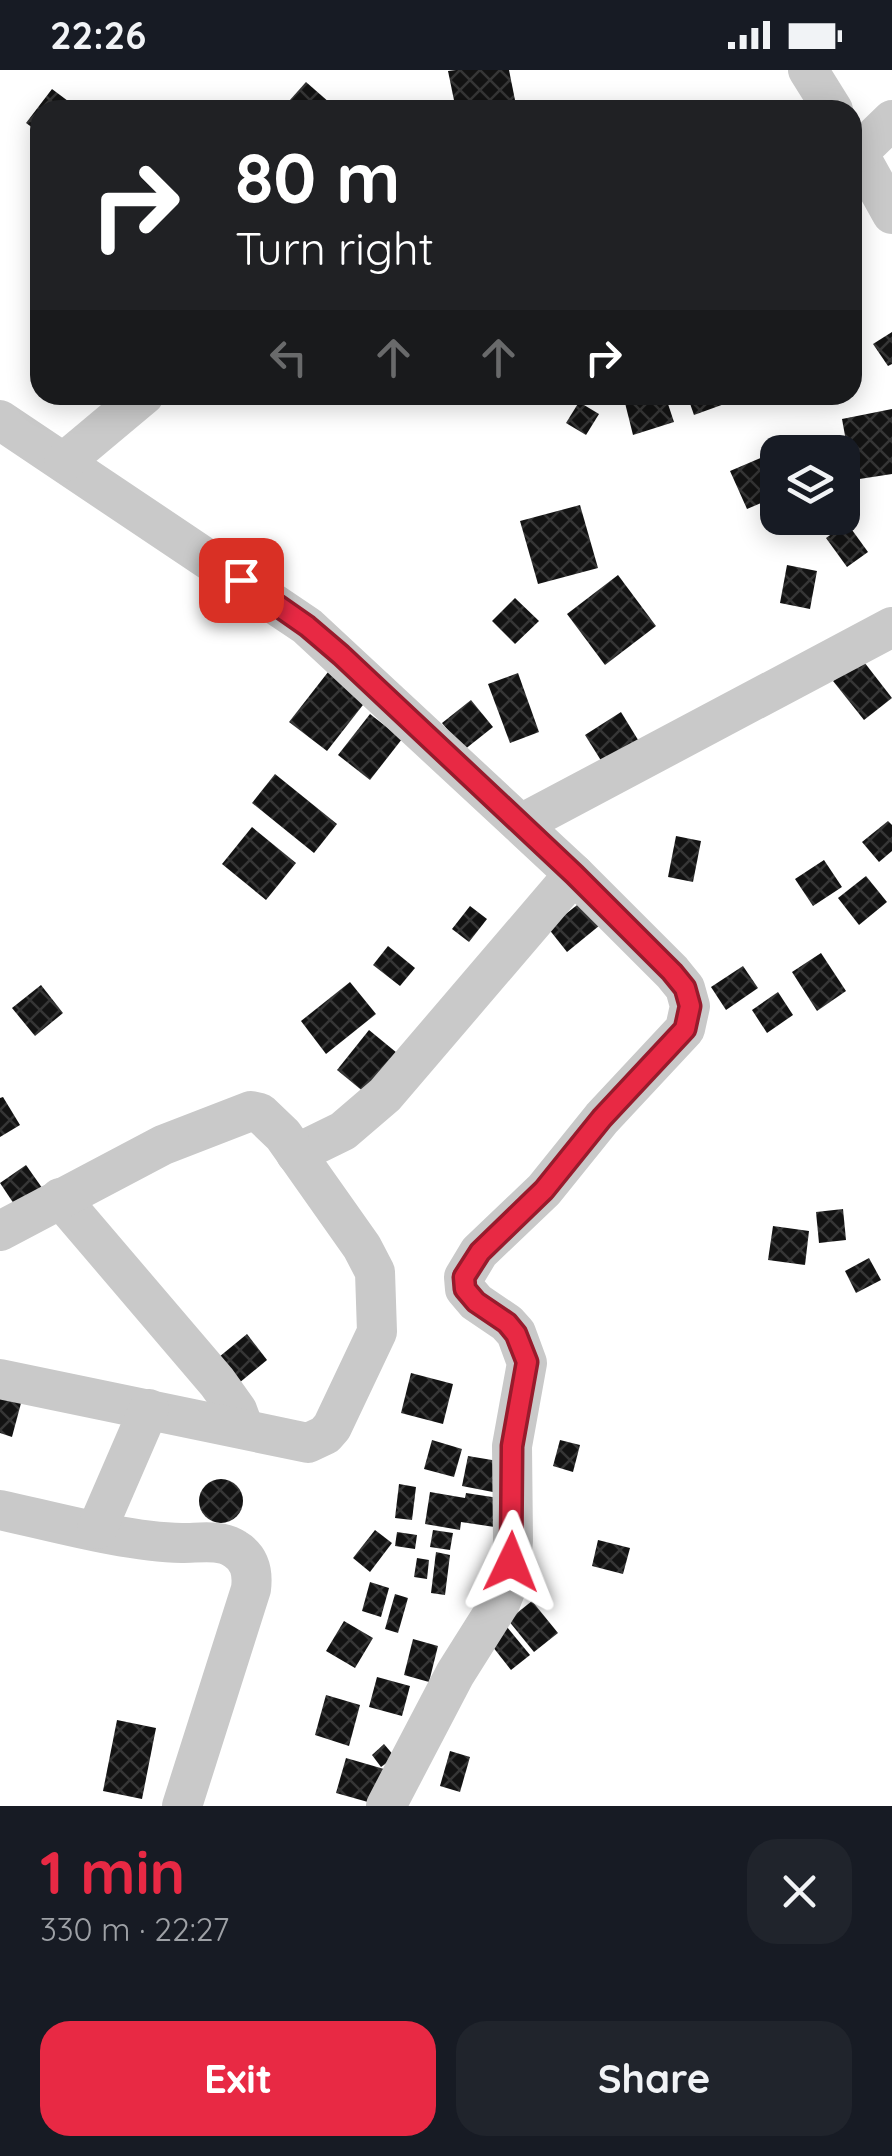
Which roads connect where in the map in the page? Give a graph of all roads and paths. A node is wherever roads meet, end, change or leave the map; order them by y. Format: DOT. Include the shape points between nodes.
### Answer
graph roads {
  1 [pos="808,70"];
  2 [pos="827,100"];
  3 [pos="892,120"];
  4 [pos="862,142"];
  5 [pos="862,158"];
  6 [pos="892,214"];
  7 [pos="132,405"];
  8 [pos="0,420"];
  9 [pos="64,462"];
  10 [pos="892,627"];
  11 [pos="521,824"];
  12 [pos="574,874"];
  13 [pos="296,1154"];
  14 [pos="60,1198"];
  15 [pos="0,1231"];
  16 [pos="0,1380"];
  17 [pos="149,1409"];
  18 [pos="244,1429"];
  19 [pos="0,1510"];
  20 [pos="97,1530"];
  21 [pos="182,1806"];
  22 [pos="386,1806"];
  1 -- 2 [label="street"];
  3 -- 4 [label="street"];
  5 -- 6 [label="street"];
  7 -- 9 [label="street"];
  8 -- 9 [label="street"];
  9 -- 11 [label="street" via="307,626"];
  10 -- 11 [label="street"];
  11 -- 12 [label="street"];
  12 -- 13 [label="street" via="385,1095 343,1130"];
  12 -- 22 [label="street" via="672,972 690,1006 685,1029 671,1046 464,1277 476,1302 516,1334 527,1362 512,1446 509,1581"];
  13 -- 14 [label="street" via="269,1120 243,1112"];
  13 -- 18 [label="street" via="375,1272 377,1332 326,1435 300,1443"];
  14 -- 15 [label="street"];
  14 -- 18 [label="street" via="228,1396"];
  16 -- 17 [label="street"];
  17 -- 18 [label="street"];
  17 -- 20 [label="street"];
  19 -- 20 [label="street"];
  20 -- 21 [label="street" via="225,1544 247,1560 253,1574"];
}
